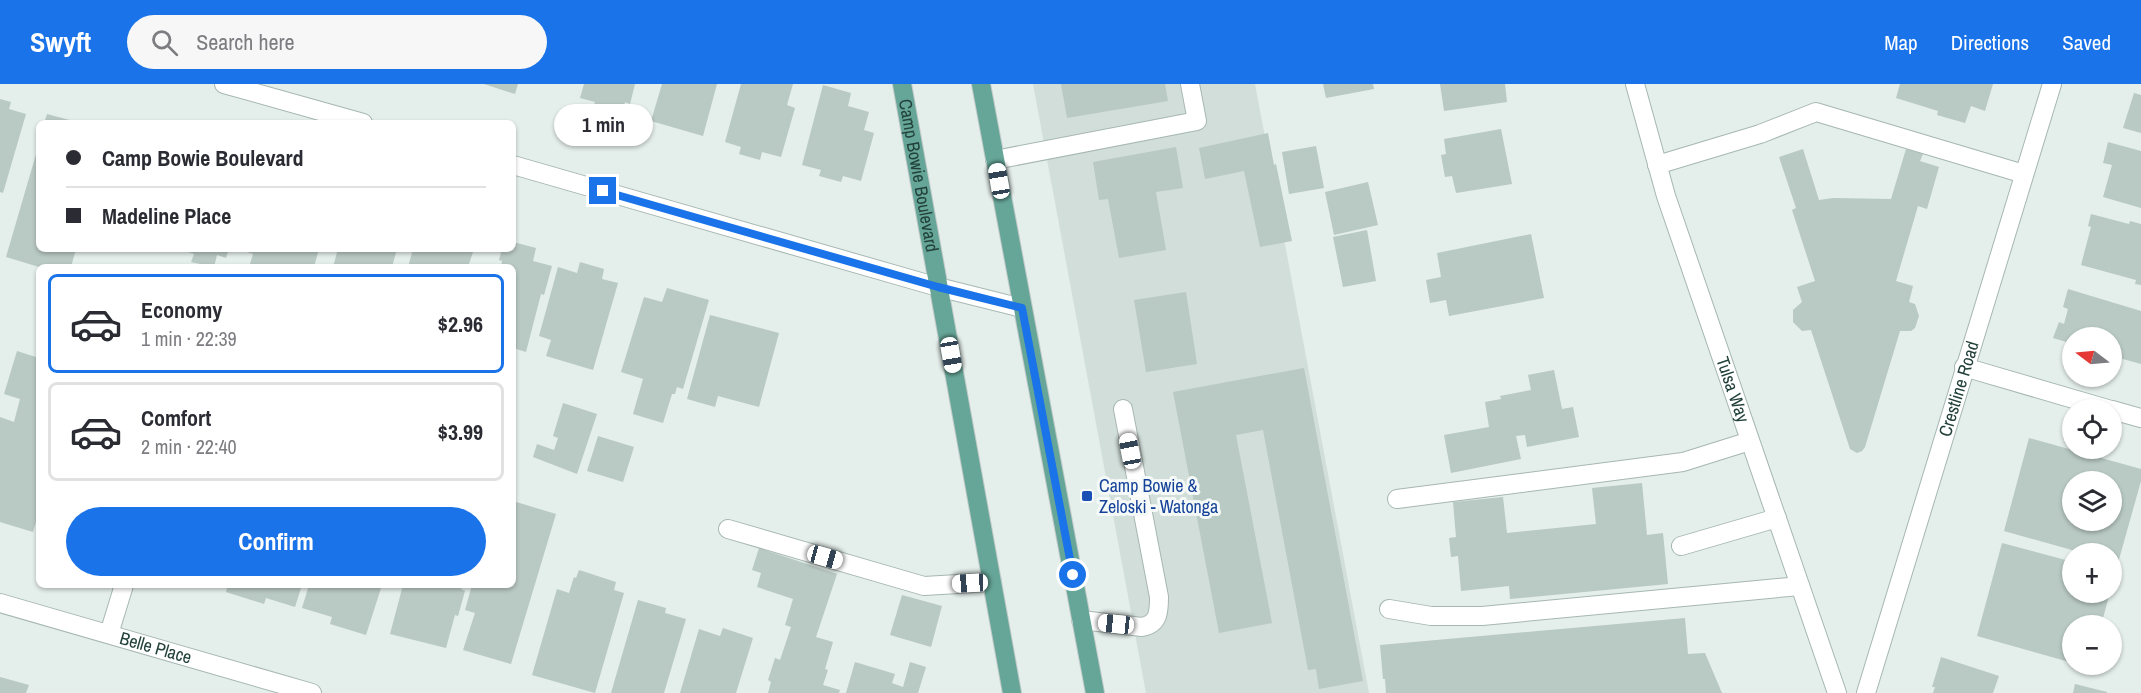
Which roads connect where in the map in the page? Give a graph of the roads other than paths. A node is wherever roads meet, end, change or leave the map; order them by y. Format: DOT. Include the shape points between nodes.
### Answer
graph roads {
  1 [pos="224,84"];
  2 [pos="902,84"];
  3 [pos="981,84"];
  4 [pos="1190,84"];
  5 [pos="1635,84"];
  6 [pos="2052,84"];
  7 [pos="352,120"];
  8 [pos="995,160"];
  9 [pos="1657,165"];
  10 [pos="516,166"];
  11 [pos="2024,174"];
  12 [pos="938,287"];
  13 [pos="1022,308"];
  14 [pos="1964,367"];
  15 [pos="2074,399"];
  16 [pos="1123,409"];
  17 [pos="2122,413"];
  18 [pos="2141,418"];
  19 [pos="1750,441"];
  20 [pos="1396,500"];
  21 [pos="1777,518"];
  22 [pos="728,529"];
  23 [pos="1681,546"];
  24 [pos="992,582"];
  25 [pos="1800,586"];
  26 [pos="123,588"];
  27 [pos="0,603"];
  28 [pos="1389,609"];
  29 [pos="1081,620"];
  30 [pos="109,634"];
  31 [pos="312,693"];
  32 [pos="1012,693"];
  33 [pos="1095,693"];
  34 [pos="1837,693"];
  35 [pos="1866,693"];
  1 -- 7 [label="street"];
  2 -- 12 [label="main road, Camp Bowie Boulevard"];
  3 -- 8 [label="main road"];
  4 -- 8 [label="street" via="1197,121"];
  5 -- 9 [label="street, Tulsa Way"];
  6 -- 11 [label="street, Crestline Road"];
  8 -- 13 [label="main road"];
  9 -- 11 [label="street" via="1760,134 1816,112"];
  9 -- 19 [label="street, Tulsa Way"];
  10 -- 12 [label="street"];
  11 -- 14 [label="street, Crestline Road"];
  12 -- 13 [label="street"];
  12 -- 24 [label="main road, Camp Bowie Boulevard"];
  13 -- 29 [label="main road"];
  14 -- 15 [label="street"];
  14 -- 35 [label="street, Crestline Road"];
  16 -- 29 [label="street" via="1159,612 1156,620 1143,627"];
  17 -- 18 [label="street"];
  19 -- 20 [label="street" via="1683,462"];
  19 -- 21 [label="street, Tulsa Way"];
  21 -- 23 [label="street"];
  21 -- 25 [label="street, Tulsa Way"];
  22 -- 24 [label="street" via="924,585"];
  24 -- 32 [label="main road, Camp Bowie Boulevard"];
  25 -- 28 [label="street" via="1482,616 1431,616"];
  25 -- 34 [label="street, Tulsa Way"];
  26 -- 30 [label="street"];
  27 -- 30 [label="street, Belle Place"];
  29 -- 33 [label="main road"];
  30 -- 31 [label="street, Belle Place"];
}
